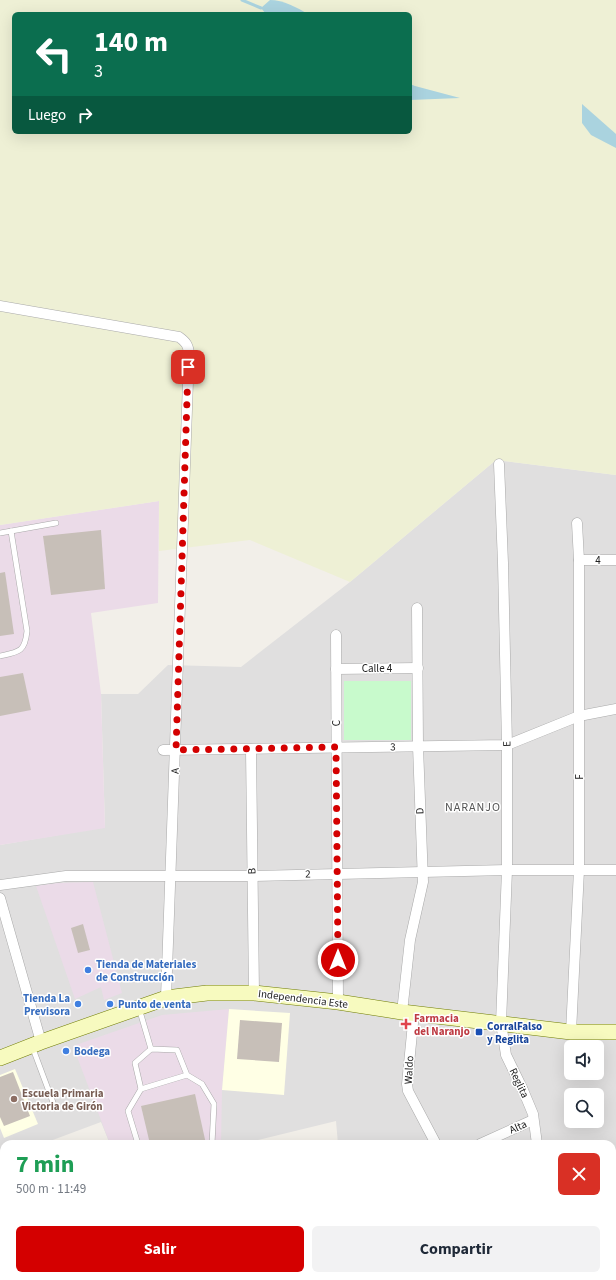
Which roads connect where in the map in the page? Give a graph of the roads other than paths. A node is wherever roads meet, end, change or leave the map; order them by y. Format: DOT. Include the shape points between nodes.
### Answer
graph roads {
  1 [pos="0,306"];
  2 [pos="499,464"];
  3 [pos="56,523"];
  4 [pos="577,523"];
  5 [pos="11,531"];
  6 [pos="0,533"];
  7 [pos="579,560"];
  8 [pos="616,560"];
  9 [pos="417,608"];
  10 [pos="336,635"];
  11 [pos="0,656"];
  12 [pos="418,668"];
  13 [pos="336,669"];
  14 [pos="616,709"];
  15 [pos="579,716"];
  16 [pos="507,745"];
  17 [pos="418,746"];
  18 [pos="336,747"];
  19 [pos="251,749"];
  20 [pos="163,750"];
  21 [pos="176,750"];
  22 [pos="507,870"];
  23 [pos="579,870"];
  24 [pos="616,870"];
  25 [pos="422,872"];
  26 [pos="337,874"];
  27 [pos="171,875"];
  28 [pos="252,876"];
  29 [pos="0,885"];
  30 [pos="0,898"];
  31 [pos="254,993"];
  32 [pos="166,998"];
  33 [pos="338,1002"];
  34 [pos="138,1007"];
  35 [pos="408,1013"];
  36 [pos="501,1023"];
  37 [pos="571,1032"];
  38 [pos="616,1032"];
  39 [pos="36,1044"];
  40 [pos="151,1049"];
  41 [pos="0,1058"];
  42 [pos="187,1075"];
  43 [pos="141,1089"];
  44 [pos="54,1105"];
  45 [pos="534,1120"];
  46 [pos="137,1140"];
  47 [pos="212,1140"];
  48 [pos="434,1140"];
  49 [pos="489,1140"];
  50 [pos="536,1140"];
  1 -- 21 [label="street, A" via="179,338 185,341 188,347"];
  2 -- 16 [label="street, E"];
  3 -- 5 [label="lane"];
  4 -- 7 [label="street, F"];
  5 -- 6 [label="lane"];
  5 -- 11 [label="lane" via="28,631 26,642 18,653"];
  7 -- 8 [label="street, 4"];
  7 -- 15 [label="street, F"];
  9 -- 12 [label="street, D"];
  10 -- 13 [label="street, C"];
  12 -- 13 [label="street, Calle 4"];
  12 -- 17 [label="street, D"];
  13 -- 18 [label="street, C"];
  14 -- 15 [label="street, 3"];
  15 -- 16 [label="street, 3"];
  15 -- 23 [label="street, F"];
  16 -- 17 [label="street, 3"];
  16 -- 22 [label="street, E"];
  17 -- 18 [label="street, 3"];
  17 -- 25 [label="street, D"];
  18 -- 19 [label="street, 3"];
  18 -- 26 [label="street, C"];
  19 -- 21 [label="street, 3"];
  19 -- 28 [label="street, B"];
  20 -- 21 [label="street, 3"];
  21 -- 27 [label="street, A"];
  22 -- 23 [label="street, 2"];
  22 -- 25 [label="street, 2"];
  22 -- 36 [label="street, E"];
  23 -- 24 [label="street, 2"];
  23 -- 37 [label="street, F"];
  25 -- 26 [label="street, 2"];
  25 -- 35 [label="street, D" via="410,940"];
  26 -- 28 [label="street, 2"];
  26 -- 33 [label="street, C"];
  27 -- 28 [label="street, 2"];
  27 -- 29 [label="street, 2" via="66,876"];
  27 -- 32 [label="street, A"];
  28 -- 31 [label="street, B"];
  30 -- 39 [label="street"];
  31 -- 32 [label="main road, Independencia Este" via="207,993"];
  31 -- 33 [label="main road, Independencia Este"];
  32 -- 34 [label="main road, Independencia Este"];
  33 -- 35 [label="main road, Independencia Este"];
  34 -- 39 [label="main road, Independencia Este"];
  34 -- 40 [label="lane"];
  35 -- 36 [label="main road, Independencia Este"];
  35 -- 48 [label="street, Waldo" via="408,1091"];
  36 -- 37 [label="main road, Independencia Este"];
  36 -- 45 [label="street, Reglita" via="506,1055"];
  37 -- 38 [label="main road, Independencia Este"];
  39 -- 41 [label="main road, Independencia Este"];
  39 -- 44 [label="lane"];
  40 -- 42 [label="lane" via="177,1050"];
  40 -- 43 [label="lane" via="135,1063"];
  42 -- 43 [label="lane"];
  42 -- 47 [label="lane" via="202,1084 214,1104"];
  43 -- 46 [label="lane" via="128,1111"];
  45 -- 49 [label="street, Alta"];
  45 -- 50 [label="street, Reglita"];
}
